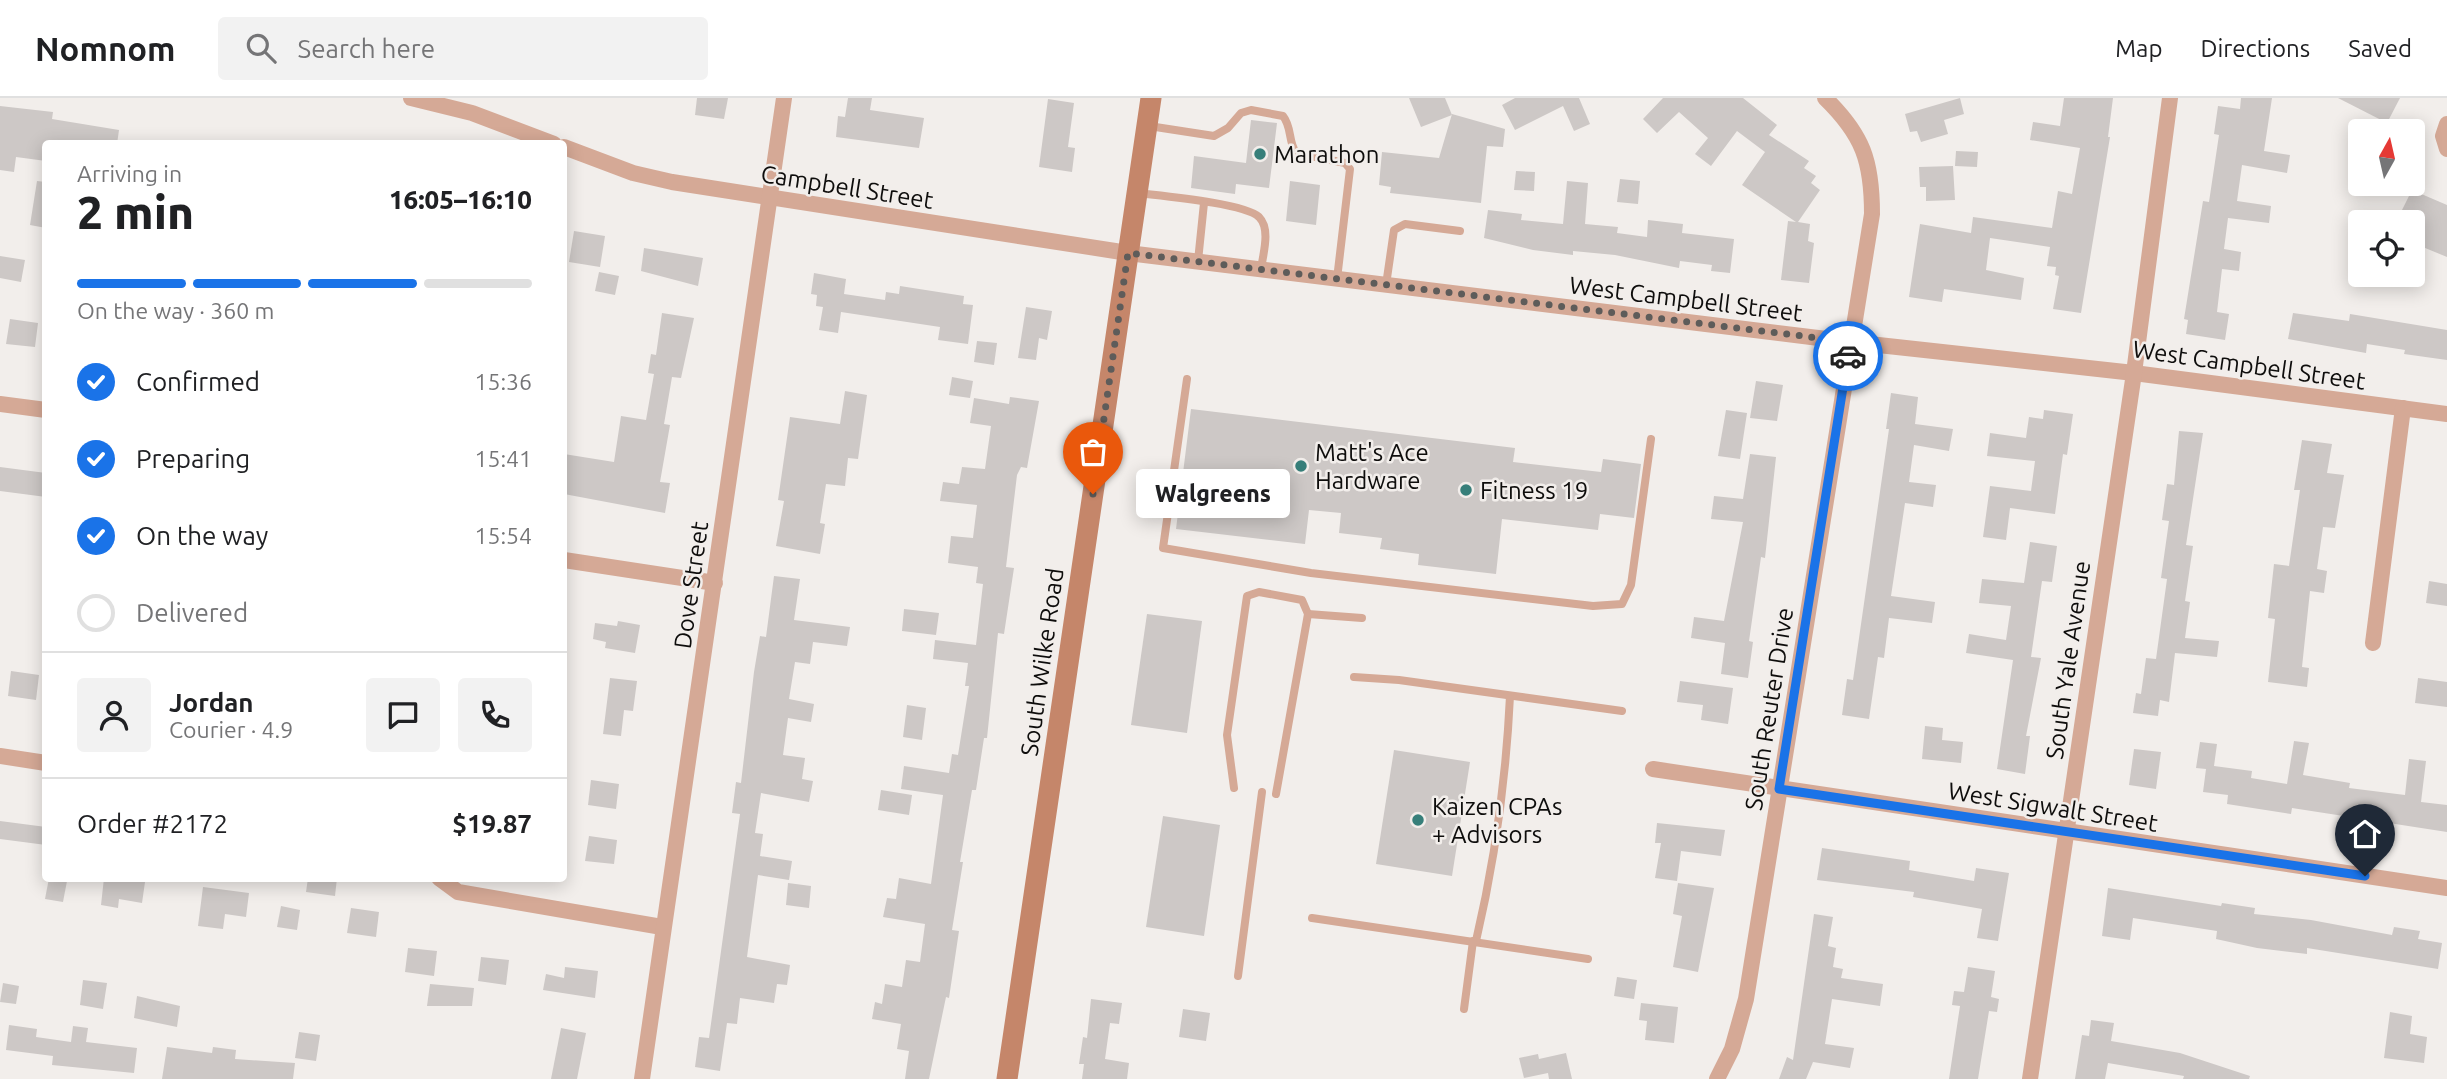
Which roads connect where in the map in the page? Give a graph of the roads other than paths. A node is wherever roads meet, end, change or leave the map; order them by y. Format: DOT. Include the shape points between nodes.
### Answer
graph roads {
  1 [pos="411,98"];
  2 [pos="784,98"];
  3 [pos="1151,98"];
  4 [pos="1825,98"];
  5 [pos="2170,98"];
  6 [pos="2447,124"];
  7 [pos="1147,125"];
  8 [pos="543,140"];
  9 [pos="567,148"];
  10 [pos="2447,149"];
  11 [pos="1137,192"];
  12 [pos="768,199"];
  13 [pos="1204,202"];
  14 [pos="1460,231"];
  15 [pos="1128,253"];
  16 [pos="1198,261"];
  17 [pos="1261,269"];
  18 [pos="1337,279"];
  19 [pos="1386,285"];
  20 [pos="1851,342"];
  21 [pos="2134,373"];
  22 [pos="1187,379"];
  23 [pos="0,404"];
  24 [pos="2403,408"];
  25 [pos="42,409"];
  26 [pos="2447,414"];
  27 [pos="1651,439"];
  28 [pos="567,560"];
  29 [pos="715,583"];
  30 [pos="1308,614"];
  31 [pos="1362,618"];
  32 [pos="2373,643"];
  33 [pos="1354,677"];
  34 [pos="1510,696"];
  35 [pos="1622,711"];
  36 [pos="0,756"];
  37 [pos="42,762"];
  38 [pos="1653,769"];
  39 [pos="1234,788"];
  40 [pos="1779,789"];
  41 [pos="1262,792"];
  42 [pos="1276,794"];
  43 [pos="2065,832"];
  44 [pos="444,882"];
  45 [pos="2447,888"];
  46 [pos="1312,918"];
  47 [pos="662,927"];
  48 [pos="1475,941"];
  49 [pos="1588,959"];
  50 [pos="1238,976"];
  51 [pos="1464,1009"];
  52 [pos="642,1079"];
  53 [pos="1007,1079"];
  54 [pos="1717,1079"];
  55 [pos="2030,1079"];
  1 -- 8 [label="street" via="472,113"];
  2 -- 12 [label="street, Dove Street"];
  3 -- 7 [label="main road, South Wilke Road"];
  4 -- 20 [label="street, South Reuter Drive" via="1862,142 1872,179 1872,214"];
  5 -- 21 [label="street, South Yale Avenue"];
  6 -- 10 [label="street" via="2443,136"];
  7 -- 11 [label="main road, South Wilke Road"];
  7 -- 18 [label="lane" via="1214,136 1241,113 1262,111 1289,122 1290,144 1296,153 1345,163 1350,169"];
  9 -- 12 [label="street, Campbell Street" via="633,173"];
  11 -- 13 [label="lane"];
  11 -- 15 [label="main road, South Wilke Road"];
  12 -- 15 [label="street, Campbell Street"];
  12 -- 29 [label="street, Dove Street"];
  13 -- 16 [label="lane"];
  13 -- 17 [label="lane" via="1243,208 1260,218 1266,233"];
  14 -- 19 [label="lane" via="1405,224 1394,230"];
  15 -- 16 [label="street, West Campbell Street"];
  15 -- 53 [label="main road, South Wilke Road"];
  16 -- 17 [label="street, West Campbell Street"];
  17 -- 18 [label="street, West Campbell Street"];
  18 -- 19 [label="street, West Campbell Street"];
  19 -- 20 [label="street, West Campbell Street"];
  20 -- 21 [label="street, West Campbell Street"];
  20 -- 40 [label="street, South Reuter Drive"];
  21 -- 24 [label="street, West Campbell Street"];
  21 -- 43 [label="street, South Yale Avenue"];
  22 -- 27 [label="lane" via="1163,548 1311,573 1593,606 1622,604 1633,572"];
  23 -- 25 [label="street"];
  24 -- 26 [label="street, West Campbell Street"];
  24 -- 32 [label="street"];
  28 -- 29 [label="street"];
  29 -- 47 [label="street, Dove Street"];
  30 -- 31 [label="lane"];
  30 -- 39 [label="lane" via="1302,600 1259,593 1247,596 1227,735"];
  30 -- 42 [label="lane"];
  33 -- 34 [label="lane"];
  34 -- 35 [label="lane"];
  34 -- 48 [label="lane" via="1503,799"];
  36 -- 37 [label="street"];
  38 -- 40 [label="street, West Sigwalt Street"];
  40 -- 43 [label="street, West Sigwalt Street"];
  40 -- 54 [label="street, South Reuter Drive" via="1746,999 1732,1049"];
  41 -- 50 [label="lane"];
  43 -- 45 [label="street, West Sigwalt Street"];
  43 -- 55 [label="street, South Yale Avenue"];
  44 -- 47 [label="street" via="458,892"];
  46 -- 48 [label="lane"];
  47 -- 52 [label="street, Dove Street"];
  48 -- 49 [label="lane"];
  48 -- 51 [label="lane"];
}
